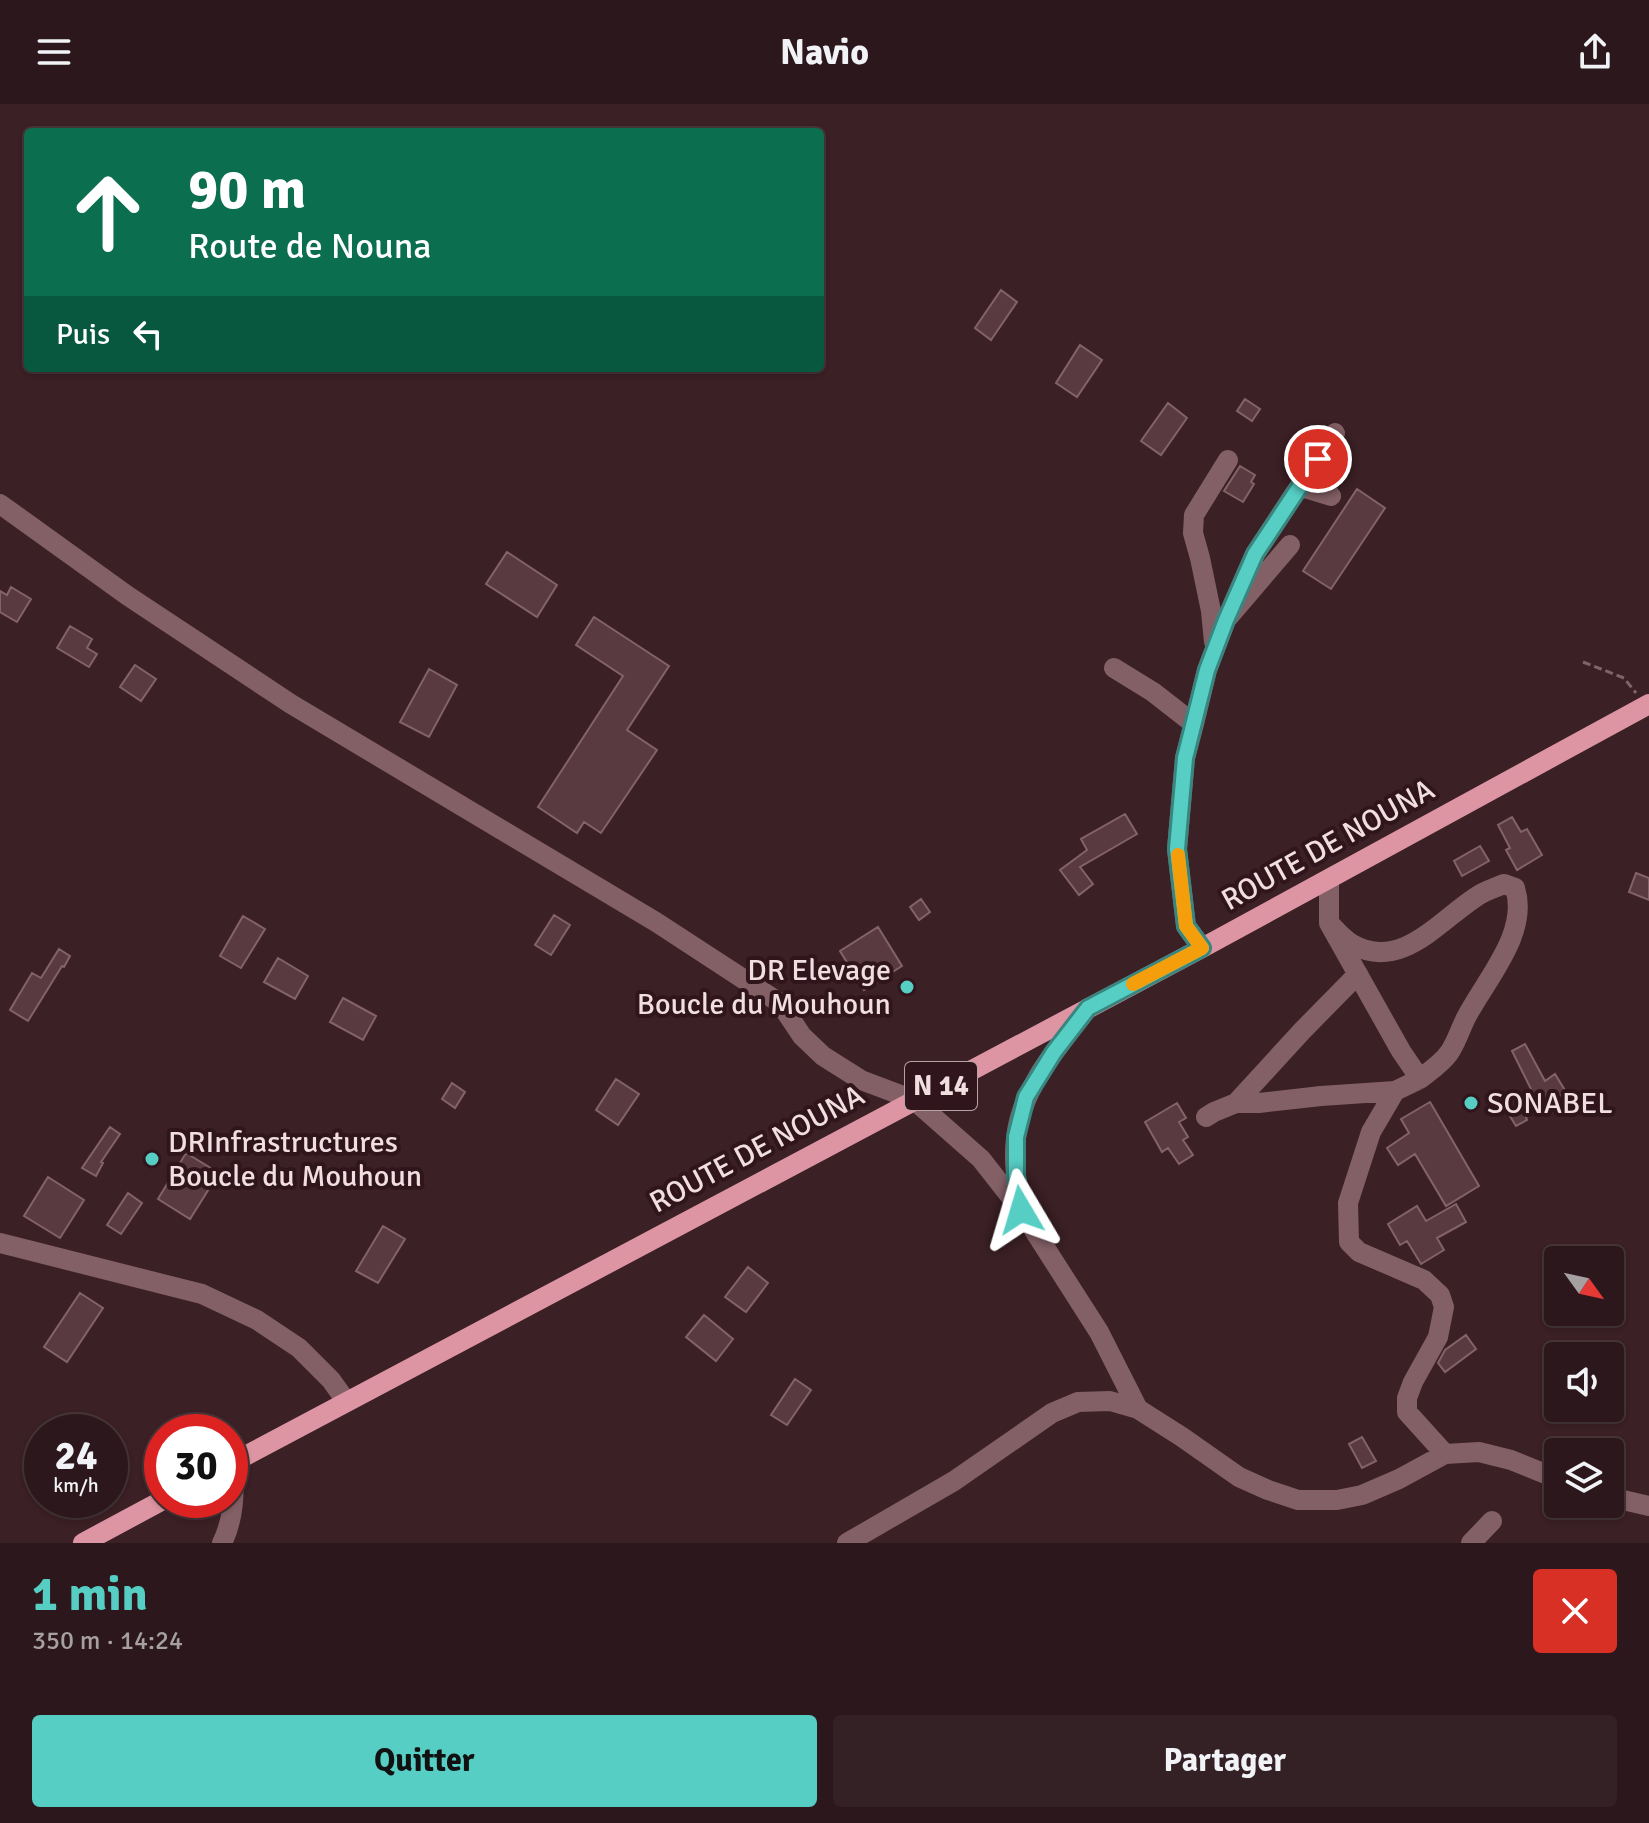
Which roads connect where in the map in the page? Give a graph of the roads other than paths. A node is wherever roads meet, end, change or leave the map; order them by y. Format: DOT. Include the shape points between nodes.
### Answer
graph roads {
  1 [pos="1335,433"];
  2 [pos="1228,460"];
  3 [pos="1301,484"];
  4 [pos="1331,496"];
  5 [pos="0,504"];
  6 [pos="1290,545"];
  7 [pos="1226,620"];
  8 [pos="1215,650"];
  9 [pos="1114,668"];
  10 [pos="1648,704"];
  11 [pos="1194,724"];
  12 [pos="1329,879"];
  13 [pos="1329,923"];
  14 [pos="1202,948"];
  15 [pos="1358,974"];
  16 [pos="1088,1008"];
  17 [pos="1420,1079"];
  18 [pos="1395,1091"];
  19 [pos="914,1100"];
  20 [pos="1236,1103"];
  21 [pos="1206,1117"];
  22 [pos="1021,1210"];
  23 [pos="0,1243"];
  24 [pos="346,1401"];
  25 [pos="1138,1409"];
  26 [pos="248,1454"];
  27 [pos="1445,1454"];
  28 [pos="1544,1473"];
  29 [pos="1624,1500"];
  30 [pos="1649,1506"];
  31 [pos="144,1510"];
  32 [pos="230,1518"];
  33 [pos="1492,1521"];
  34 [pos="83,1543"];
  35 [pos="222,1543"];
  36 [pos="847,1543"];
  37 [pos="1471,1543"];
  1 -- 3 [label="street"];
  2 -- 8 [label="street" via="1194,515"];
  3 -- 4 [label="street"];
  3 -- 7 [label="street" via="1255,554"];
  5 -- 19 [label="street" via="291,704 644,915 780,1003 823,1056 861,1080"];
  6 -- 7 [label="street"];
  7 -- 8 [label="street"];
  8 -- 11 [label="street"];
  9 -- 11 [label="street"];
  10 -- 12 [label="main road, ROUTE DE NOUNA / N 14"];
  11 -- 14 [label="street" via="1185,758 1177,849 1186,926"];
  12 -- 13 [label="street"];
  12 -- 14 [label="main road, ROUTE DE NOUNA / N 14"];
  13 -- 15 [label="street"];
  13 -- 17 [label="street" via="1351,944 1391,952 1412,944 1478,895 1504,884 1515,888 1517,922 1498,967 1449,1053"];
  14 -- 16 [label="main road, ROUTE DE NOUNA / N 14"];
  15 -- 17 [label="street"];
  15 -- 20 [label="street"];
  16 -- 19 [label="main road, ROUTE DE NOUNA / N 14"];
  16 -- 22 [label="street" via="1026,1097 1016,1137"];
  17 -- 18 [label="street"];
  18 -- 20 [label="street"];
  18 -- 27 [label="street" via="1371,1132 1348,1203 1349,1242 1359,1252 1424,1280 1440,1295 1444,1307 1438,1337 1410,1390 1407,1412"];
  19 -- 22 [label="street" via="981,1159"];
  19 -- 24 [label="main road, ROUTE DE NOUNA / N 14"];
  20 -- 21 [label="street"];
  22 -- 25 [label="street" via="1099,1332"];
  23 -- 24 [label="street" via="202,1294 257,1320 299,1348"];
  24 -- 26 [label="main road, ROUTE DE NOUNA / N 14"];
  25 -- 27 [label="street" via="1239,1477 1298,1500 1362,1495"];
  25 -- 36 [label="street" via="1110,1401 1078,1402 1052,1413 954,1481"];
  27 -- 28 [label="street" via="1479,1452"];
  29 -- 30 [label="street"];
  31 -- 34 [label="main road"];
  32 -- 35 [label="street"];
  33 -- 37 [label="street"];
}
